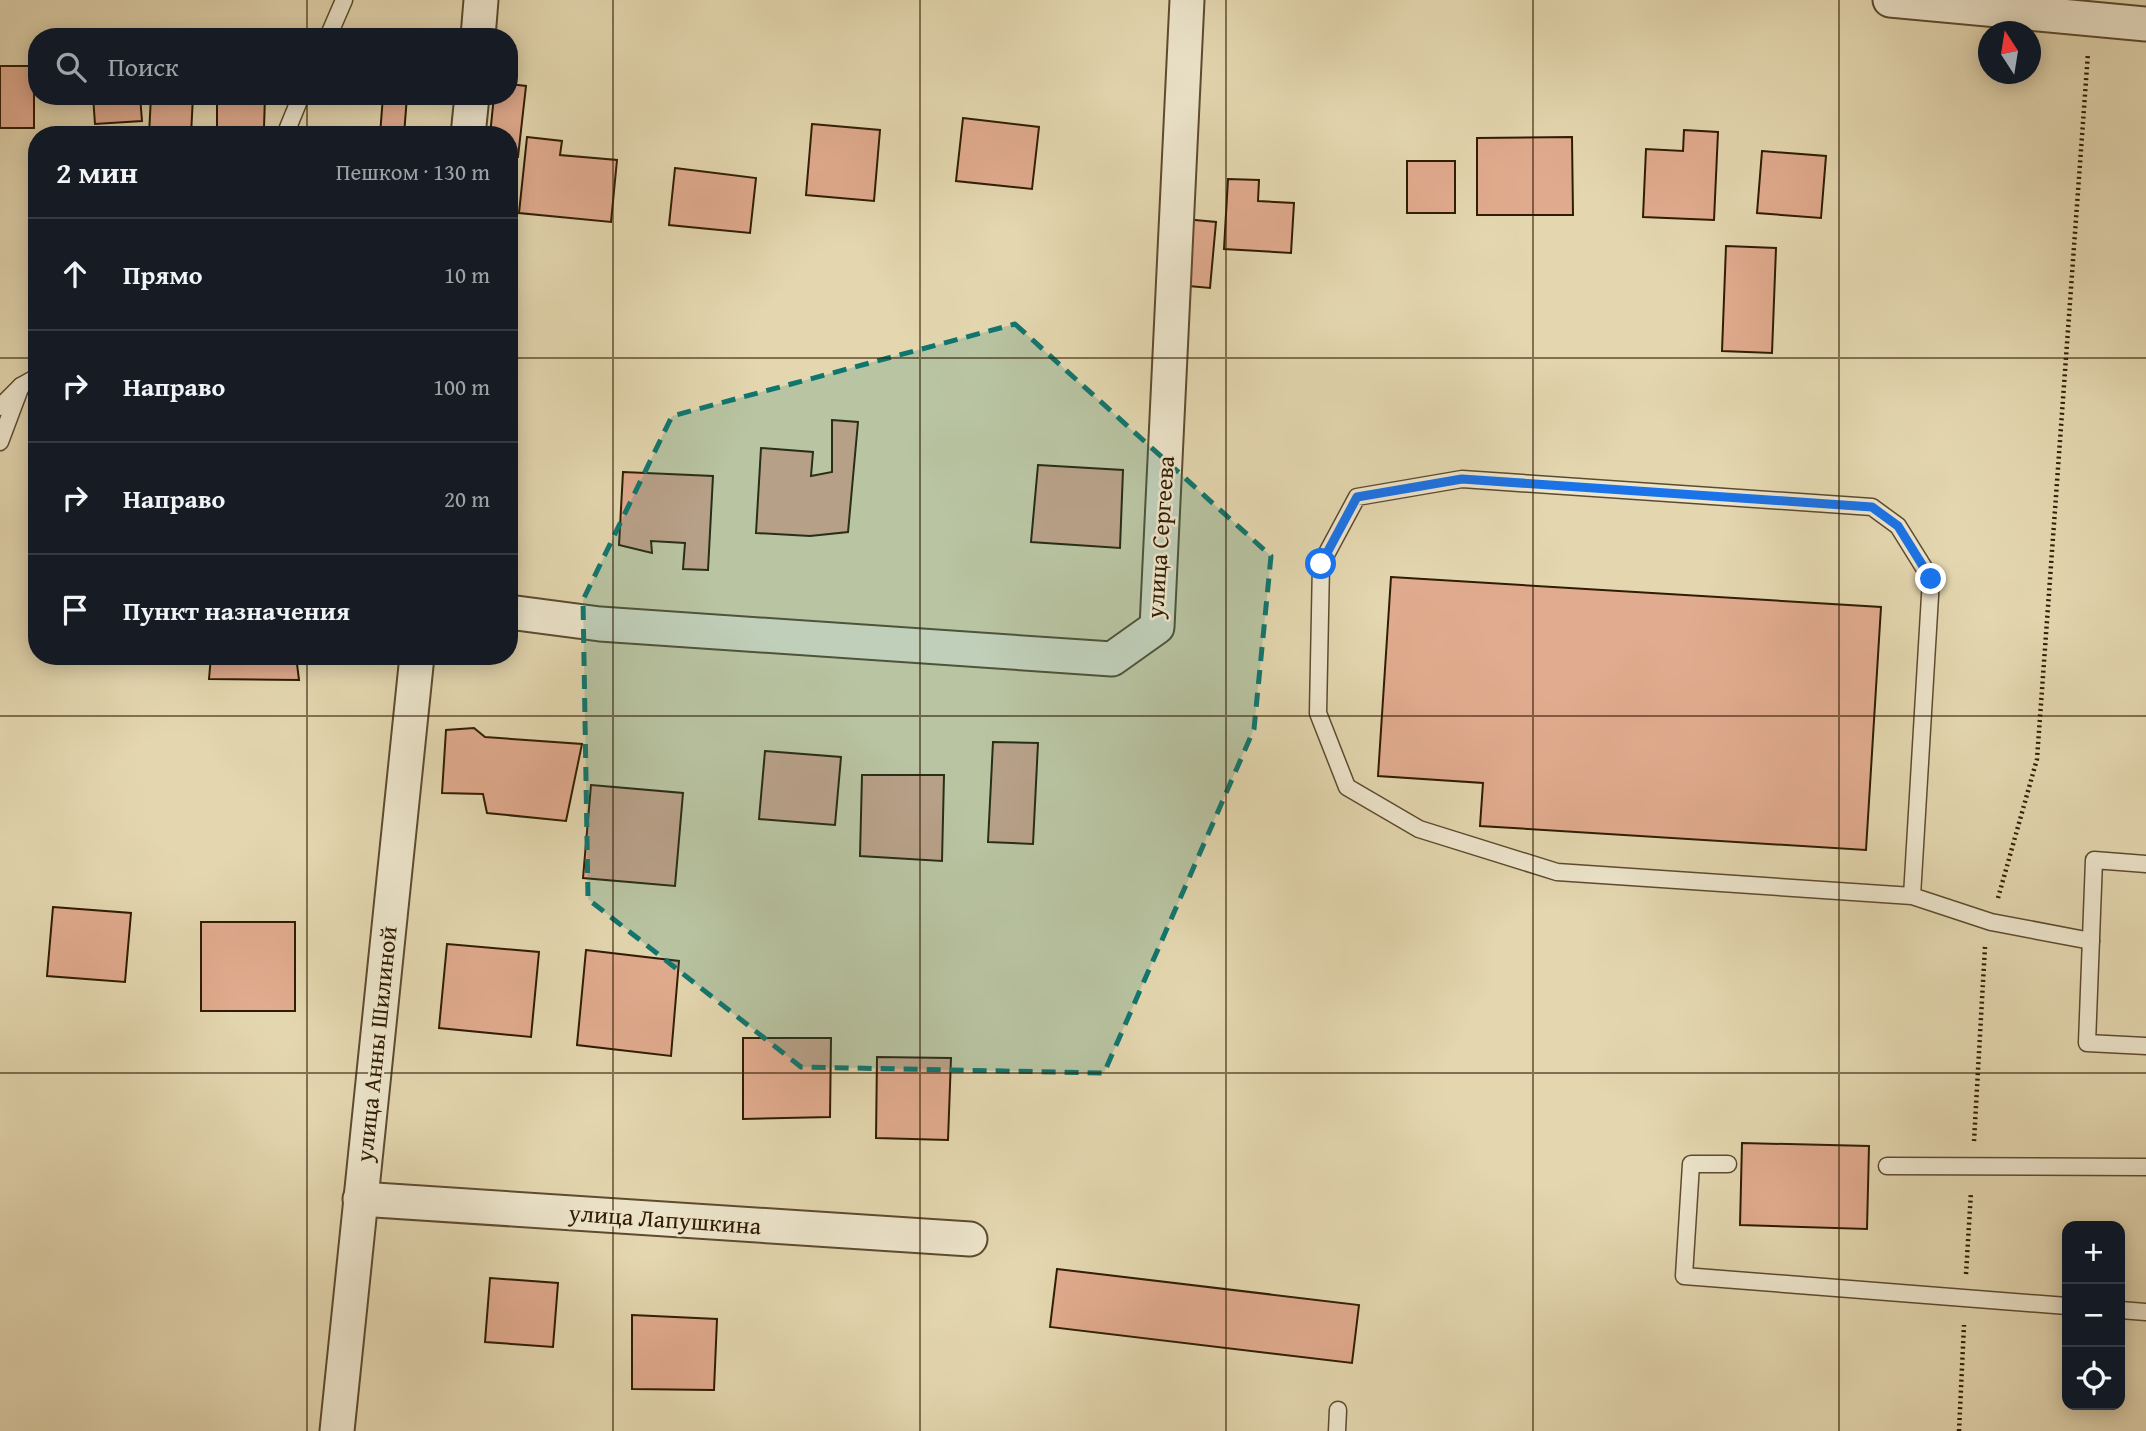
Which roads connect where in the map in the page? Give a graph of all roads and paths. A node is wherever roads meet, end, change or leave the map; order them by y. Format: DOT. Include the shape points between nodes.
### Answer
graph roads {
  1 [pos="344,0"];
  2 [pos="481,0"];
  3 [pos="1187,0"];
  4 [pos="1890,0"];
  5 [pos="2090,19"];
  6 [pos="2146,24"];
  7 [pos="332,28"];
  8 [pos="479,28"];
  9 [pos="298,105"];
  10 [pos="471,105"];
  11 [pos="289,126"];
  12 [pos="469,126"];
  13 [pos="28,382"];
  14 [pos="21,386"];
  15 [pos="0,407"];
  16 [pos="0,442"];
  17 [pos="518,613"];
  18 [pos="416,665"];
  19 [pos="2146,864"];
  20 [pos="1912,896"];
  21 [pos="1991,922"];
  22 [pos="2091,941"];
  23 [pos="2146,1046"];
  24 [pos="1728,1164"];
  25 [pos="1887,1166"];
  26 [pos="1973,1166"];
  27 [pos="2146,1167"];
  28 [pos="360,1199"];
  29 [pos="970,1239"];
  30 [pos="1965,1298"];
  31 [pos="2062,1306"];
  32 [pos="2125,1310"];
  33 [pos="2146,1312"];
  34 [pos="1338,1409"];
  35 [pos="337,1431"];
  36 [pos="1336,1431"];
  37 [pos="1959,1431"];
  1 -- 7 [label="lane"];
  2 -- 8 [label="street"];
  3 -- 17 [label="street, улица Сергеева" via="1157,628 1112,659 600,624"];
  4 -- 5 [label="street"];
  5 -- 6 [label="street"];
  5 -- 21 [label="path" via="2037,759"];
  9 -- 11 [label="lane"];
  10 -- 12 [label="street"];
  13 -- 14 [label="lane"];
  14 -- 15 [label="lane"];
  14 -- 16 [label="lane"];
  18 -- 28 [label="street, улица Анны Шилиной"];
  19 -- 22 [label="lane" via="2094,860"];
  20 -- 20 [label="lane" via="1931,579 1898,526 1872,507 1462,479 1357,497 1321,564 1318,713 1347,787 1419,830 1557,872"];
  20 -- 21 [label="lane"];
  21 -- 22 [label="lane"];
  21 -- 26 [label="path" via="1985,945"];
  22 -- 23 [label="lane" via="2087,1043"];
  24 -- 30 [label="lane" via="1691,1164 1684,1276"];
  25 -- 26 [label="lane"];
  26 -- 27 [label="lane"];
  26 -- 30 [label="path"];
  28 -- 29 [label="street, улица Лапушкина"];
  28 -- 35 [label="street, улица Анны Шилиной"];
  30 -- 31 [label="lane"];
  30 -- 37 [label="path"];
  32 -- 33 [label="lane"];
  34 -- 36 [label="lane"];
}
